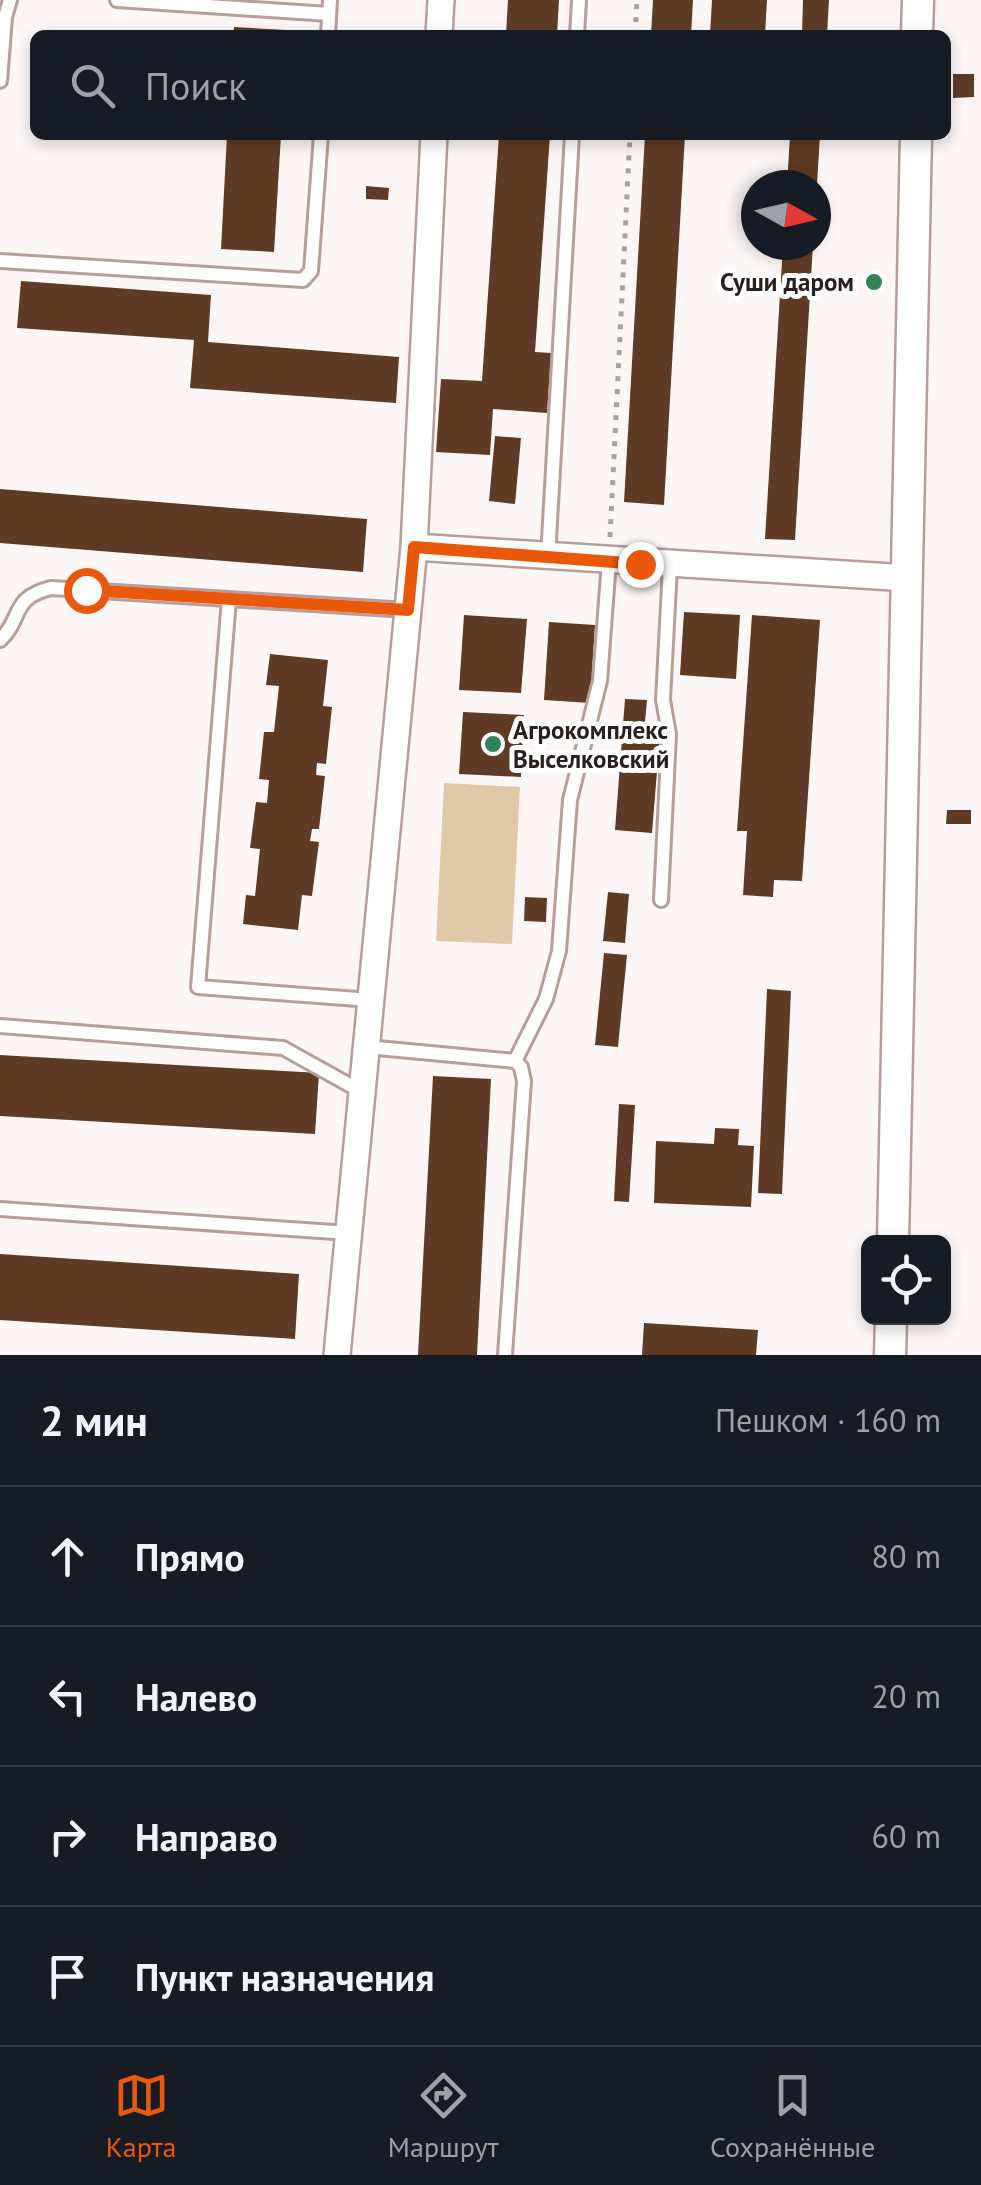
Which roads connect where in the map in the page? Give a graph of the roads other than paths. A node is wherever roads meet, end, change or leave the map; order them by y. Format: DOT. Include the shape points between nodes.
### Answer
graph roads {
  1 [pos="10,0"];
  2 [pos="116,0"];
  3 [pos="440,0"];
  4 [pos="579,0"];
  5 [pos="918,0"];
  6 [pos="330,7"];
  7 [pos="439,30"];
  8 [pos="577,30"];
  9 [pos="917,30"];
  10 [pos="0,81"];
  11 [pos="321,140"];
  12 [pos="434,140"];
  13 [pos="572,140"];
  14 [pos="916,140"];
  15 [pos="0,261"];
  16 [pos="414,547"];
  17 [pos="548,557"];
  18 [pos="609,561"];
  19 [pos="670,566"];
  20 [pos="908,578"];
  21 [pos="229,599"];
  22 [pos="408,610"];
  23 [pos="0,640"];
  24 [pos="661,900"];
  25 [pos="371,1000"];
  26 [pos="0,1026"];
  27 [pos="367,1047"];
  28 [pos="514,1061"];
  29 [pos="362,1092"];
  30 [pos="0,1209"];
  31 [pos="349,1233"];
  32 [pos="892,1235"];
  33 [pos="891,1325"];
  34 [pos="338,1355"];
  35 [pos="505,1355"];
  36 [pos="890,1355"];
  1 -- 10 [label="lane"];
  2 -- 6 [label="lane"];
  3 -- 7 [label="street"];
  4 -- 8 [label="lane"];
  5 -- 9 [label="street"];
  11 -- 15 [label="lane" via="311,271 303,280"];
  12 -- 16 [label="street"];
  13 -- 17 [label="lane"];
  14 -- 20 [label="street"];
  16 -- 17 [label="street"];
  16 -- 22 [label="street"];
  17 -- 18 [label="street"];
  18 -- 19 [label="street"];
  18 -- 28 [label="lane" via="600,681 570,800 559,951 546,999"];
  19 -- 20 [label="street"];
  19 -- 24 [label="lane"];
  20 -- 32 [label="street"];
  21 -- 22 [label="lane"];
  21 -- 23 [label="lane" via="51,588 22,602"];
  21 -- 25 [label="lane" via="198,987"];
  22 -- 25 [label="street"];
  25 -- 27 [label="street"];
  26 -- 29 [label="lane" via="282,1048"];
  27 -- 28 [label="lane"];
  27 -- 29 [label="street"];
  28 -- 35 [label="lane" via="524,1080"];
  29 -- 31 [label="street"];
  30 -- 31 [label="lane"];
  31 -- 34 [label="street"];
  33 -- 36 [label="street"];
}
